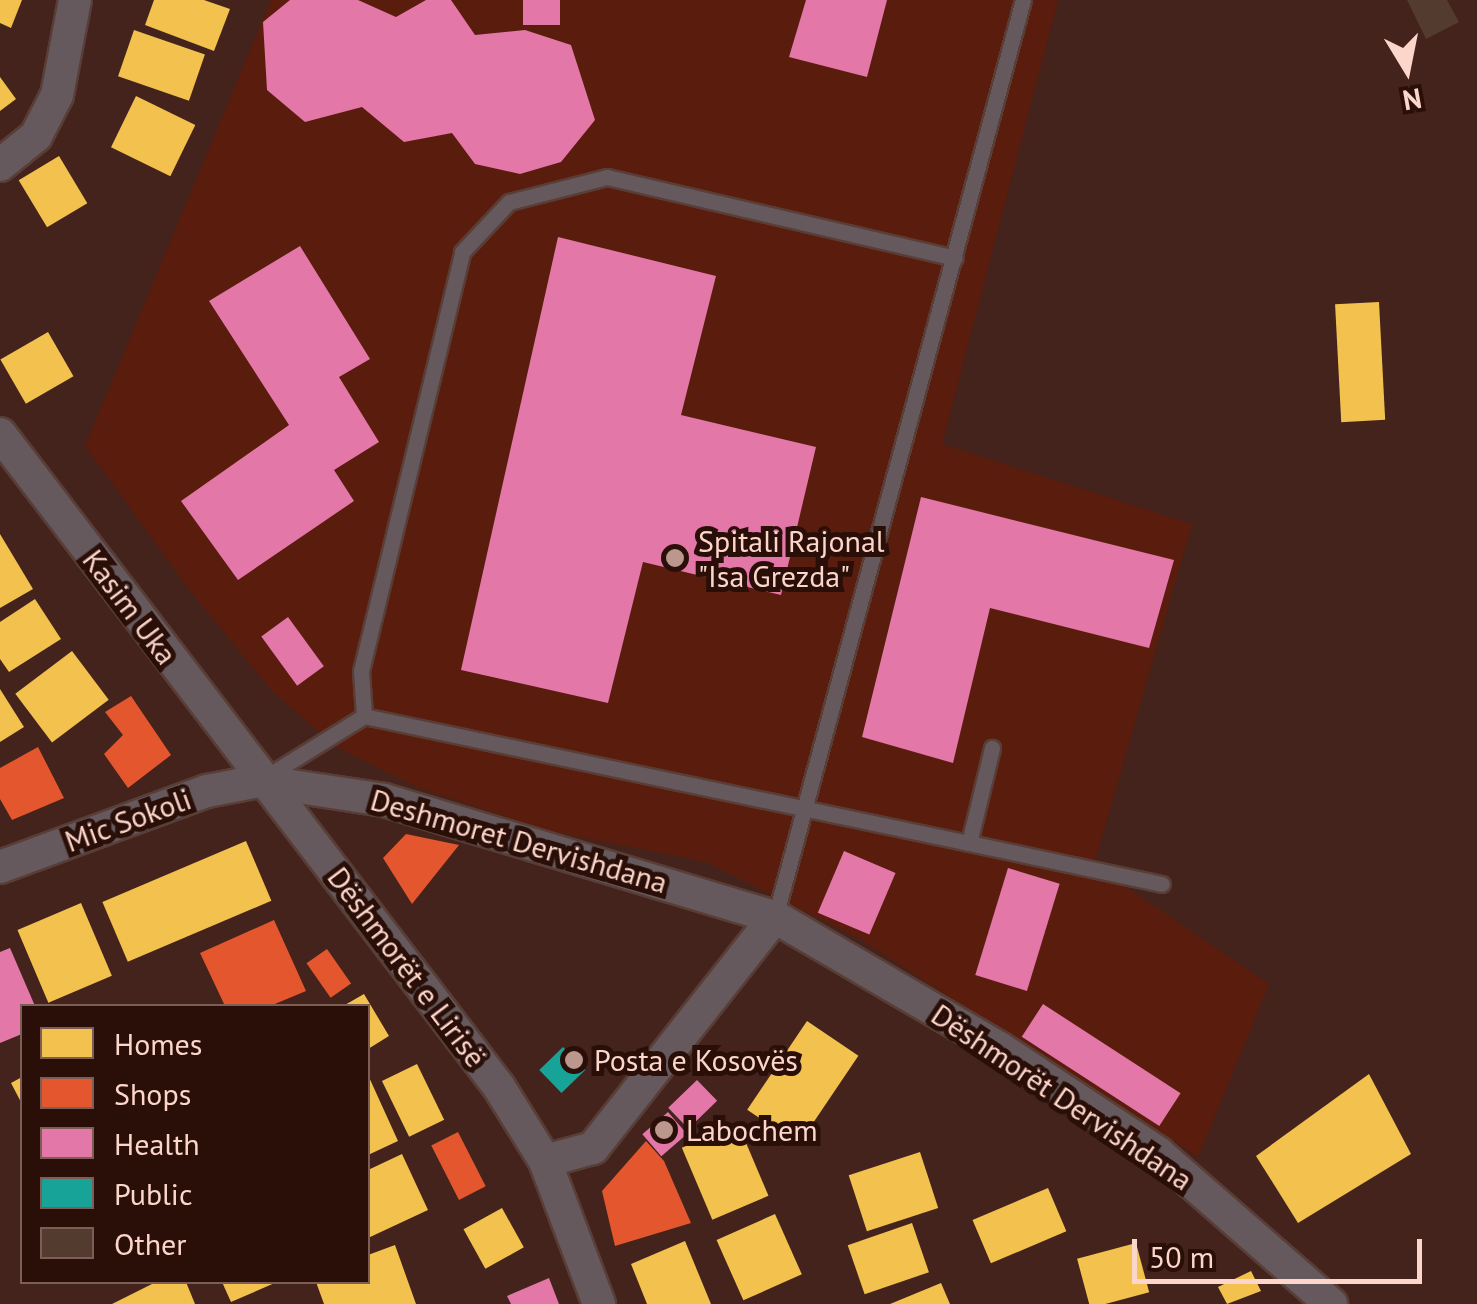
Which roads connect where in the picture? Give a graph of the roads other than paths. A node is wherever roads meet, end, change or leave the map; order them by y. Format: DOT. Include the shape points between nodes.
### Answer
graph roads {
  1 [pos="75,0"];
  2 [pos="1023,0"];
  3 [pos="0,166"];
  4 [pos="955,258"];
  5 [pos="0,434"];
  6 [pos="364,716"];
  7 [pos="992,748"];
  8 [pos="259,781"];
  9 [pos="804,812"];
  10 [pos="969,842"];
  11 [pos="0,867"];
  12 [pos="1162,884"];
  13 [pos="775,917"];
  14 [pos="545,1161"];
  15 [pos="599,1304"];
  16 [pos="1330,1304"];
  1 -- 3 [label="street" via="57,95 36,136"];
  2 -- 4 [label="lane"];
  4 -- 6 [label="lane" via="606,177 509,202 462,252 361,671"];
  4 -- 9 [label="lane"];
  5 -- 8 [label="street, Kasim Uka"];
  6 -- 8 [label="lane"];
  6 -- 9 [label="lane"];
  7 -- 10 [label="lane"];
  8 -- 11 [label="street, Mic Sokoli" via="207,791"];
  8 -- 13 [label="street, Deshmoret Dervishdana" via="384,800"];
  8 -- 14 [label="street, Dëshmorët e Lirisë" via="499,1087"];
  9 -- 10 [label="lane"];
  9 -- 13 [label="lane"];
  10 -- 12 [label="lane"];
  13 -- 14 [label="street" via="594,1148"];
  13 -- 16 [label="street, Dëshmorët Dervishdana" via="1000,1048 1158,1153"];
  14 -- 15 [label="street, Dëshmorët e Lirisë"];
}
